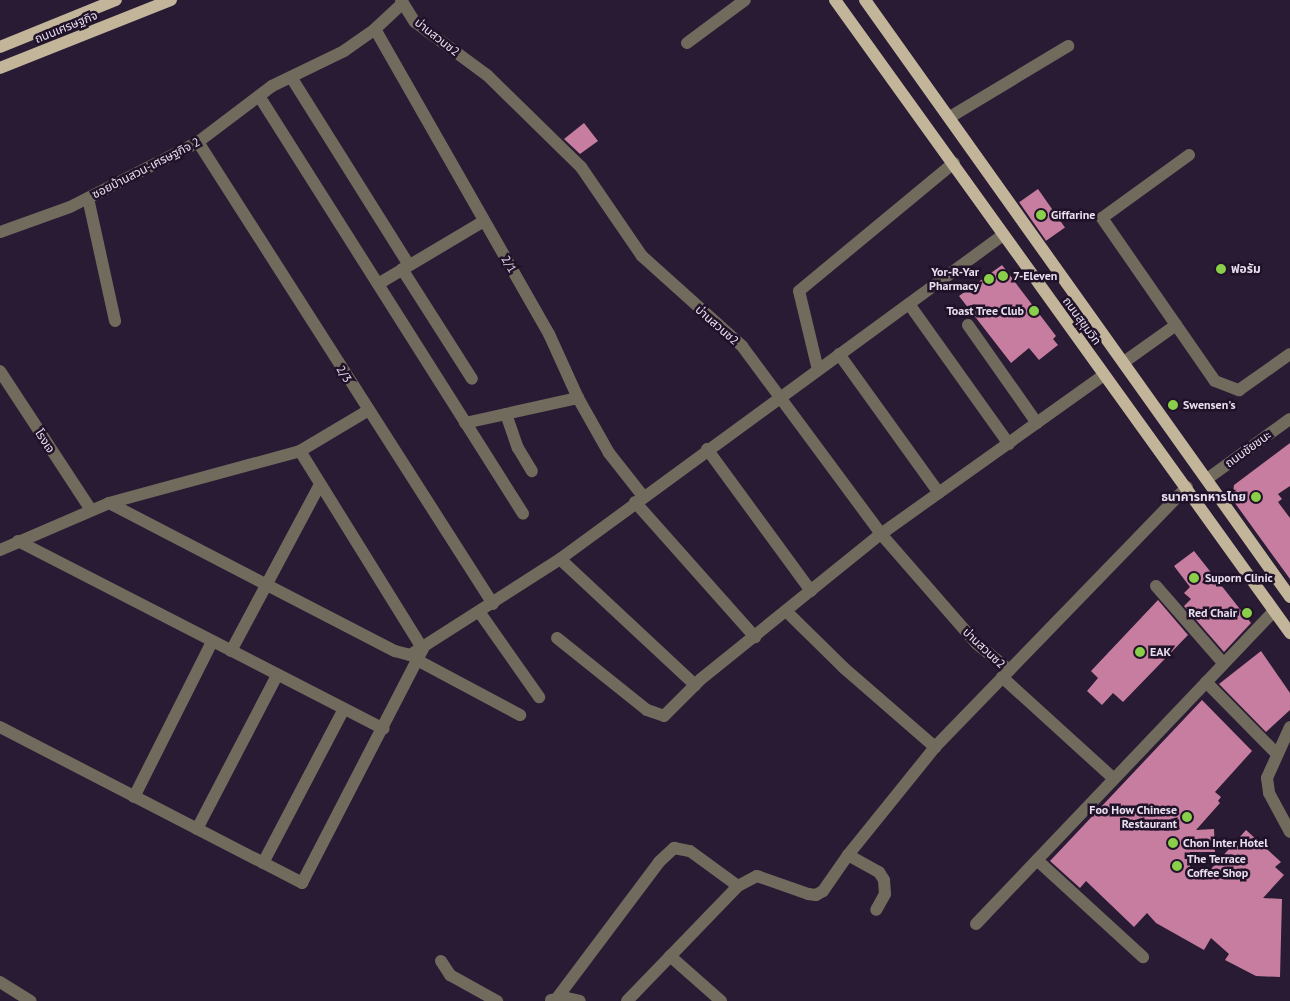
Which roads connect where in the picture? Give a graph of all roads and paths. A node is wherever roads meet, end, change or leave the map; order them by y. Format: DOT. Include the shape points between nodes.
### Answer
graph roads {
  1 [pos="116,0"];
  2 [pos="171,0"];
  3 [pos="745,0"];
  4 [pos="835,0"];
  5 [pos="865,0"];
  6 [pos="402,2"];
  7 [pos="376,30"];
  8 [pos="687,43"];
  9 [pos="1068,46"];
  10 [pos="0,47"];
  11 [pos="0,68"];
  12 [pos="291,76"];
  13 [pos="259,96"];
  14 [pos="950,117"];
  15 [pos="198,142"];
  16 [pos="1189,155"];
  17 [pos="954,163"];
  18 [pos="88,198"];
  19 [pos="484,221"];
  20 [pos="0,232"];
  21 [pos="1003,235"];
  22 [pos="405,267"];
  23 [pos="378,284"];
  24 [pos="909,304"];
  25 [pos="115,321"];
  26 [pos="968,325"];
  27 [pos="1176,325"];
  28 [pos="839,354"];
  29 [pos="1290,354"];
  30 [pos="1124,362"];
  31 [pos="818,370"];
  32 [pos="0,371"];
  33 [pos="1104,375"];
  34 [pos="472,379"];
  35 [pos="780,396"];
  36 [pos="578,398"];
  37 [pos="367,411"];
  38 [pos="506,414"];
  39 [pos="1290,419"];
  40 [pos="465,423"];
  41 [pos="1037,423"];
  42 [pos="1009,444"];
  43 [pos="707,449"];
  44 [pos="300,451"];
  45 [pos="532,471"];
  46 [pos="1207,479"];
  47 [pos="320,484"];
  48 [pos="1187,487"];
  49 [pos="939,493"];
  50 [pos="639,499"];
  51 [pos="109,503"];
  52 [pos="90,510"];
  53 [pos="522,514"];
  54 [pos="881,534"];
  55 [pos="18,541"];
  56 [pos="0,550"];
  57 [pos="560,559"];
  58 [pos="266,584"];
  59 [pos="1156,586"];
  60 [pos="811,591"];
  61 [pos="1290,597"];
  62 [pos="493,604"];
  63 [pos="1274,610"];
  64 [pos="786,611"];
  65 [pos="480,613"];
  66 [pos="1290,633"];
  67 [pos="755,637"];
  68 [pos="557,638"];
  69 [pos="212,642"];
  70 [pos="232,651"];
  71 [pos="420,655"];
  72 [pos="1224,664"];
  73 [pos="1005,674"];
  74 [pos="277,675"];
  75 [pos="1206,682"];
  76 [pos="695,685"];
  77 [pos="539,697"];
  78 [pos="344,709"];
  79 [pos="520,715"];
  80 [pos="0,727"];
  81 [pos="1290,728"];
  82 [pos="384,729"];
  83 [pos="935,748"];
  84 [pos="1276,753"];
  85 [pos="1114,779"];
  86 [pos="134,797"];
  87 [pos="197,829"];
  88 [pos="1290,832"];
  89 [pos="848,855"];
  90 [pos="1037,860"];
  91 [pos="263,863"];
  92 [pos="738,886"];
  93 [pos="876,910"];
  94 [pos="976,924"];
  95 [pos="670,956"];
  96 [pos="1143,957"];
  97 [pos="441,961"];
  98 [pos="0,982"];
  99 [pos="553,1000"];
  100 [pos="30,1001"];
  101 [pos="497,1001"];
  102 [pos="580,1001"];
  103 [pos="627,1001"];
  104 [pos="721,1001"];
  1 -- 10 [label="main road, ถนนเศรษฐกิจ"];
  2 -- 11 [label="main road, ถนนเศรษฐกิจ"];
  3 -- 8 [label="street"];
  4 -- 17 [label="main road, ถนนสุขุมวิท"];
  5 -- 14 [label="main road, ถนนสุขุมวิท"];
  6 -- 7 [label="street, ซอยบ้านสวน-เศรษฐกิจ 2"];
  6 -- 35 [label="street, บ่านสวนซ2" via="416,22 486,75 581,167 642,256 742,346"];
  7 -- 12 [label="street, ซอยบ้านสวน-เศรษฐกิจ 2" via="344,51"];
  7 -- 19 [label="street, 2/1"];
  9 -- 14 [label="street"];
  12 -- 13 [label="street, ซอยบ้านสวน-เศรษฐกิจ 2"];
  12 -- 22 [label="street"];
  13 -- 15 [label="street, ซอยบ้านสวน-เศรษฐกิจ 2"];
  13 -- 23 [label="street"];
  14 -- 30 [label="main road, ถนนสุขุมวิท"];
  15 -- 18 [label="street, ซอยบ้านสวน-เศรษฐกิจ 2"];
  15 -- 37 [label="street, 2/3"];
  16 -- 27 [label="street" via="1102,218"];
  17 -- 21 [label="main road, ถนนสุขุมวิท"];
  17 -- 31 [label="street" via="799,291"];
  18 -- 20 [label="street, ซอยบ้านสวน-เศรษฐกิจ 2"];
  18 -- 25 [label="street"];
  19 -- 22 [label="street"];
  19 -- 36 [label="street, 2/1" via="549,334"];
  21 -- 24 [label="street"];
  21 -- 33 [label="main road, ถนนสุขุมวิท"];
  22 -- 23 [label="street"];
  22 -- 34 [label="street"];
  23 -- 40 [label="street"];
  24 -- 28 [label="street"];
  24 -- 42 [label="street"];
  26 -- 41 [label="street"];
  27 -- 29 [label="street" via="1215,381 1239,390"];
  27 -- 30 [label="street"];
  28 -- 31 [label="street"];
  28 -- 49 [label="street"];
  30 -- 46 [label="main road, ถนนสุขุมวิท"];
  31 -- 35 [label="street"];
  32 -- 52 [label="street, โรงเจ"];
  33 -- 41 [label="street"];
  33 -- 48 [label="main road, ถนนสุขุมวิท"];
  35 -- 43 [label="street"];
  35 -- 54 [label="street, บ่านสวนซ2"];
  36 -- 38 [label="street"];
  36 -- 50 [label="street, 2/1"];
  37 -- 44 [label="street"];
  37 -- 62 [label="street, 2/3"];
  38 -- 40 [label="street"];
  38 -- 45 [label="street" via="518,448"];
  39 -- 46 [label="street, ถนนชัยชนะ"];
  40 -- 53 [label="street"];
  41 -- 42 [label="street"];
  42 -- 49 [label="street"];
  43 -- 50 [label="street"];
  43 -- 60 [label="street"];
  44 -- 47 [label="street"];
  44 -- 51 [label="street"];
  46 -- 48 [label="main road"];
  46 -- 61 [label="main road, ถนนสุขุมวิท"];
  47 -- 58 [label="street"];
  47 -- 71 [label="street"];
  48 -- 63 [label="main road, ถนนสุขุมวิท"];
  48 -- 73 [label="street"];
  49 -- 54 [label="street"];
  50 -- 57 [label="street"];
  50 -- 67 [label="street, 2/1"];
  51 -- 52 [label="street"];
  51 -- 58 [label="street"];
  52 -- 55 [label="street"];
  54 -- 60 [label="street"];
  54 -- 73 [label="street, บ่านสวนซ2"];
  55 -- 56 [label="street"];
  55 -- 69 [label="street"];
  57 -- 62 [label="street"];
  57 -- 76 [label="street"];
  58 -- 70 [label="street"];
  58 -- 71 [label="street" via="395,652"];
  59 -- 72 [label="street"];
  60 -- 64 [label="street"];
  62 -- 65 [label="street"];
  63 -- 66 [label="main road, ถนนสุขุมวิท"];
  63 -- 72 [label="street"];
  64 -- 67 [label="street"];
  64 -- 83 [label="street" via="844,668"];
  65 -- 71 [label="street"];
  65 -- 77 [label="street"];
  67 -- 76 [label="street"];
  68 -- 76 [label="street" via="647,710 659,716 668,713"];
  69 -- 70 [label="street"];
  69 -- 86 [label="street"];
  70 -- 74 [label="street"];
  71 -- 79 [label="street"];
  71 -- 82 [label="street"];
  72 -- 75 [label="street"];
  73 -- 83 [label="street"];
  73 -- 85 [label="street, บ่านสวนซ2"];
  74 -- 78 [label="street"];
  74 -- 87 [label="street"];
  75 -- 84 [label="street"];
  75 -- 85 [label="street"];
  78 -- 82 [label="street"];
  78 -- 91 [label="street"];
  80 -- 86 [label="street"];
  81 -- 84 [label="street"];
  82 -- 91 [label="street" via="302,884"];
  83 -- 89 [label="street"];
  84 -- 88 [label="street" via="1267,778 1269,792"];
  85 -- 90 [label="street"];
  86 -- 87 [label="street"];
  87 -- 91 [label="street"];
  89 -- 92 [label="street" via="834,878 816,895 757,876"];
  89 -- 93 [label="street" via="879,872 884,880 885,894"];
  90 -- 94 [label="street"];
  90 -- 96 [label="street"];
  92 -- 95 [label="street"];
  92 -- 99 [label="street" via="690,851 674,848 658,862"];
  95 -- 103 [label="street"];
  95 -- 104 [label="street"];
  97 -- 101 [label="street" via="450,975"];
  98 -- 100 [label="street"];
  99 -- 102 [label="street"];
}
